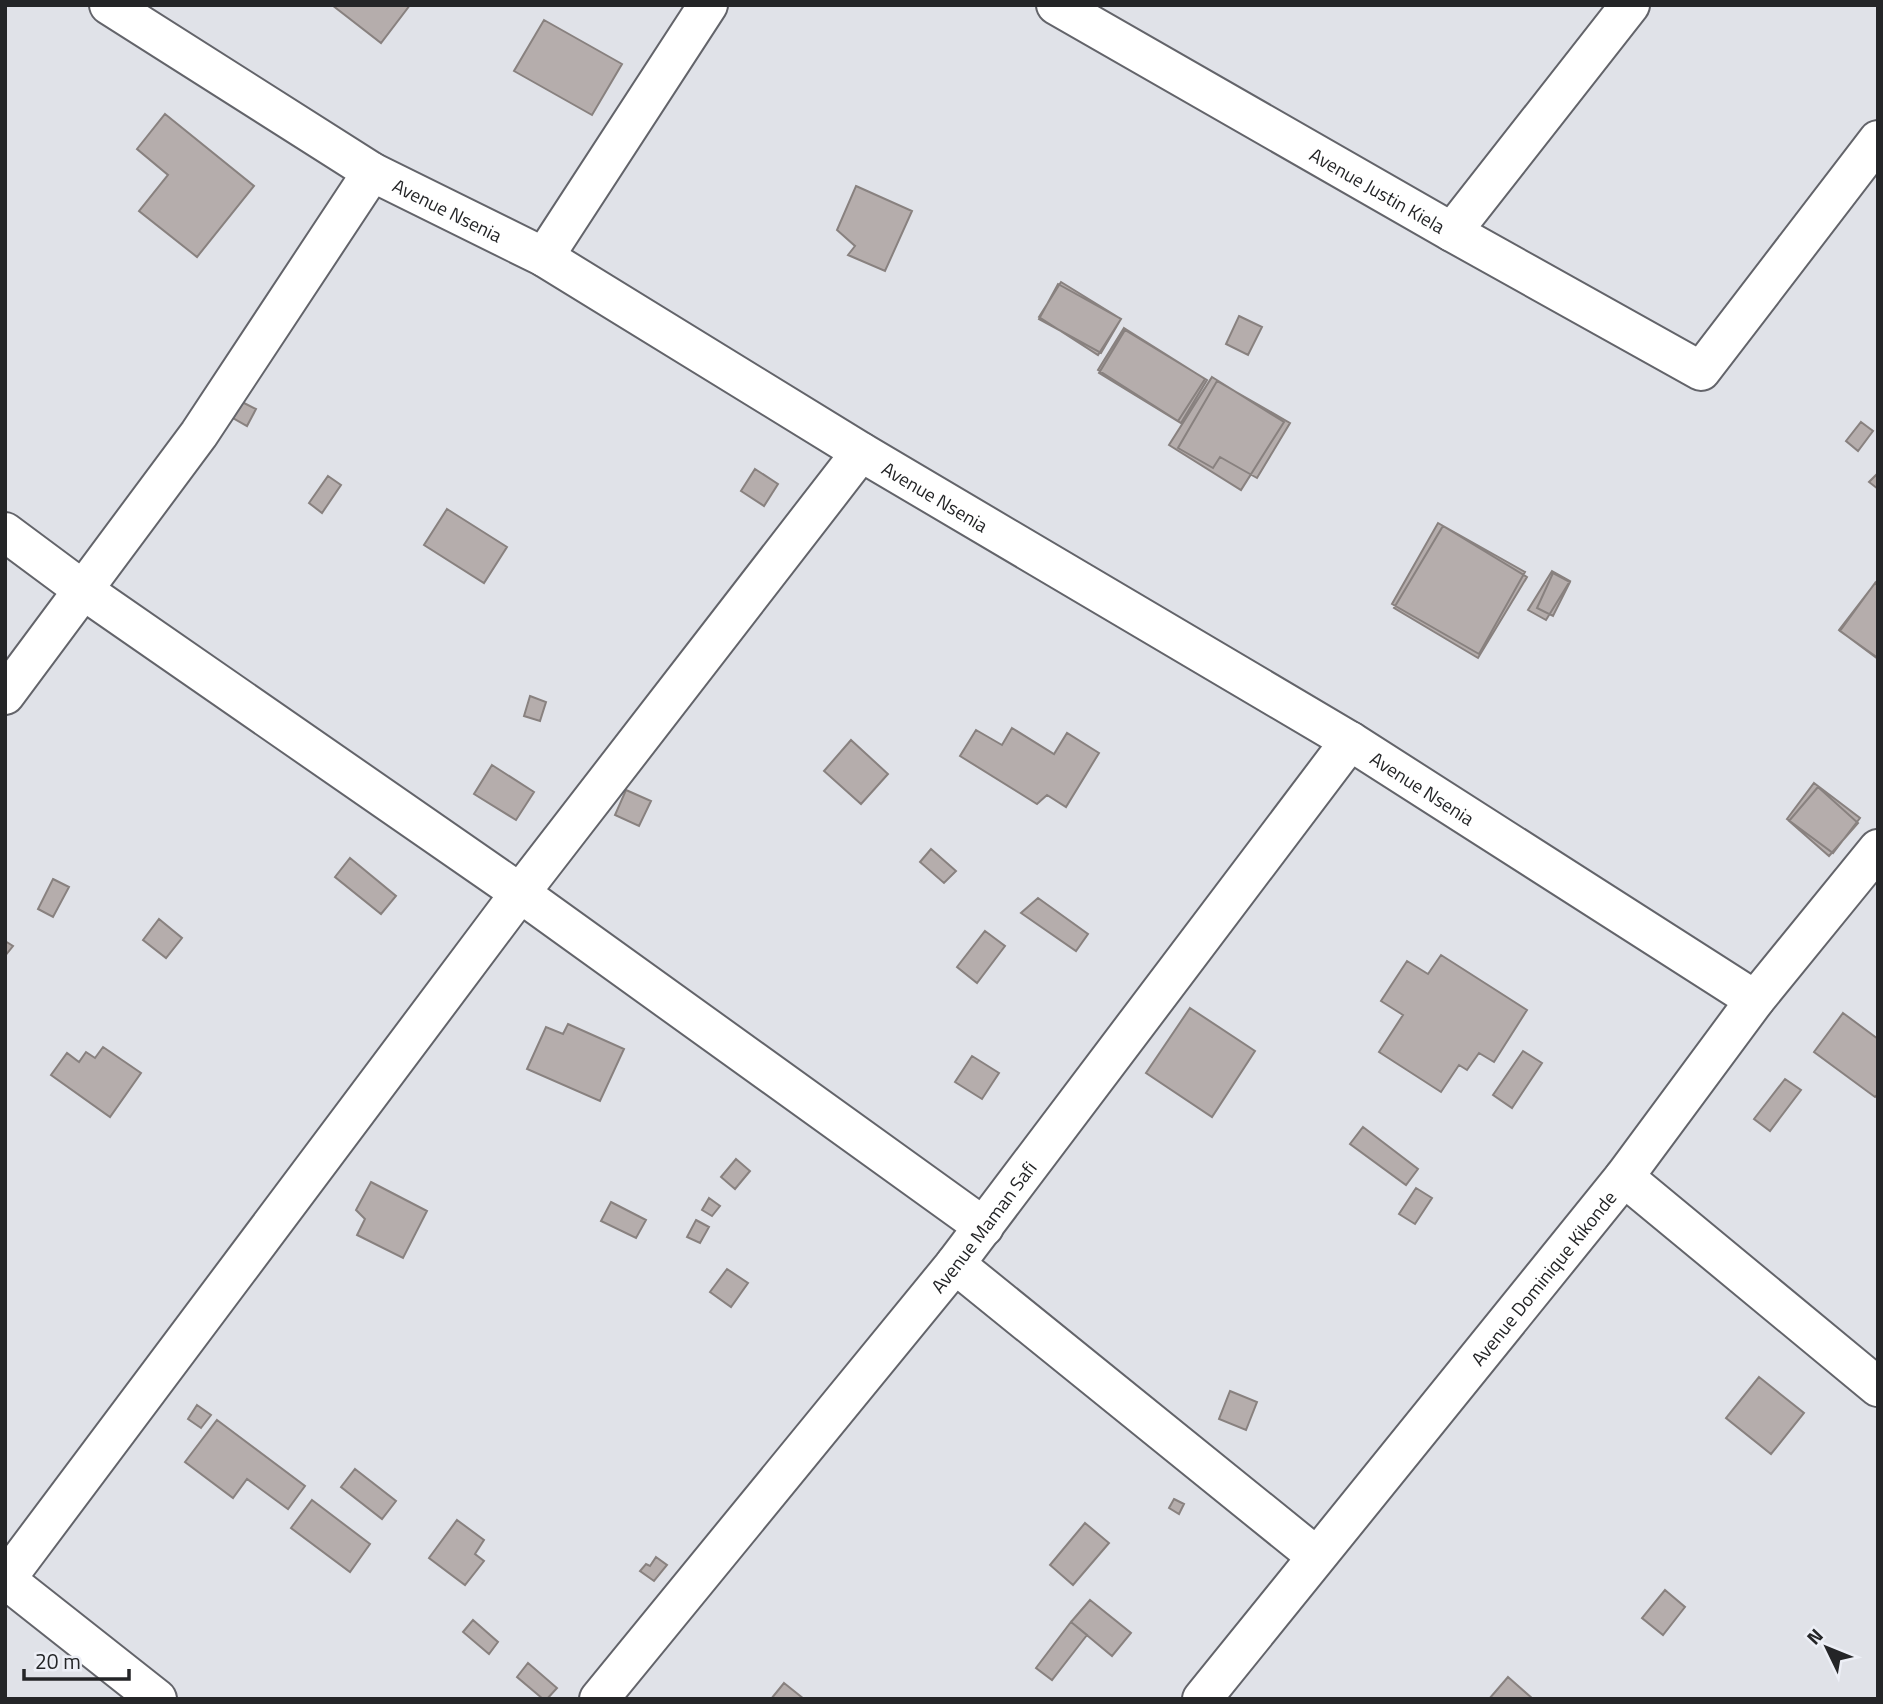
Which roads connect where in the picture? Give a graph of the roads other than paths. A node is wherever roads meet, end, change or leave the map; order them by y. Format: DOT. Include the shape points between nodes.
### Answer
graph roads {
  1 [pos="109,5"];
  2 [pos="708,5"];
  3 [pos="1056,5"];
  4 [pos="1630,5"];
  5 [pos="1878,140"];
  6 [pos="372,172"];
  7 [pos="1452,232"];
  8 [pos="544,257"];
  9 [pos="861,452"];
  10 [pos="5,531"];
  11 [pos="83,590"];
  12 [pos="5,695"];
  13 [pos="1350,741"];
  14 [pos="1878,849"];
  15 [pos="520,893"];
  16 [pos="1755,1000"];
  17 [pos="1624,1177"];
  18 [pos="984,1227"];
  19 [pos="956,1264"];
  20 [pos="1878,1387"];
  21 [pos="1316,1556"];
  22 [pos="6,1579"];
  23 [pos="157,1699"];
  24 [pos="599,1699"];
  25 [pos="1202,1699"];
  1 -- 6 [label="street, Avenue Nsenia"];
  2 -- 8 [label="street"];
  3 -- 7 [label="street, Avenue Justin Kiela"];
  4 -- 7 [label="street"];
  5 -- 7 [label="street, Avenue Justin Kiela" via="1701,371"];
  6 -- 8 [label="street, Avenue Nsenia"];
  6 -- 11 [label="street" via="199,434"];
  8 -- 9 [label="street, Avenue Nsenia"];
  9 -- 13 [label="street, Avenue Nsenia"];
  9 -- 15 [label="street"];
  10 -- 11 [label="street"];
  11 -- 12 [label="street"];
  11 -- 15 [label="street"];
  13 -- 16 [label="street, Avenue Nsenia"];
  13 -- 18 [label="street, Avenue Maman Safi"];
  14 -- 16 [label="street, Avenue Dominique Kikonde"];
  15 -- 18 [label="street"];
  15 -- 22 [label="street"];
  16 -- 17 [label="street, Avenue Dominique Kikonde"];
  17 -- 20 [label="street"];
  17 -- 21 [label="street, Avenue Dominique Kikonde"];
  18 -- 19 [label="street, Avenue Maman Safi"];
  19 -- 21 [label="street"];
  19 -- 24 [label="street, Avenue Maman Safi"];
  21 -- 25 [label="street, Avenue Dominique Kikonde"];
  22 -- 23 [label="street"];
}
